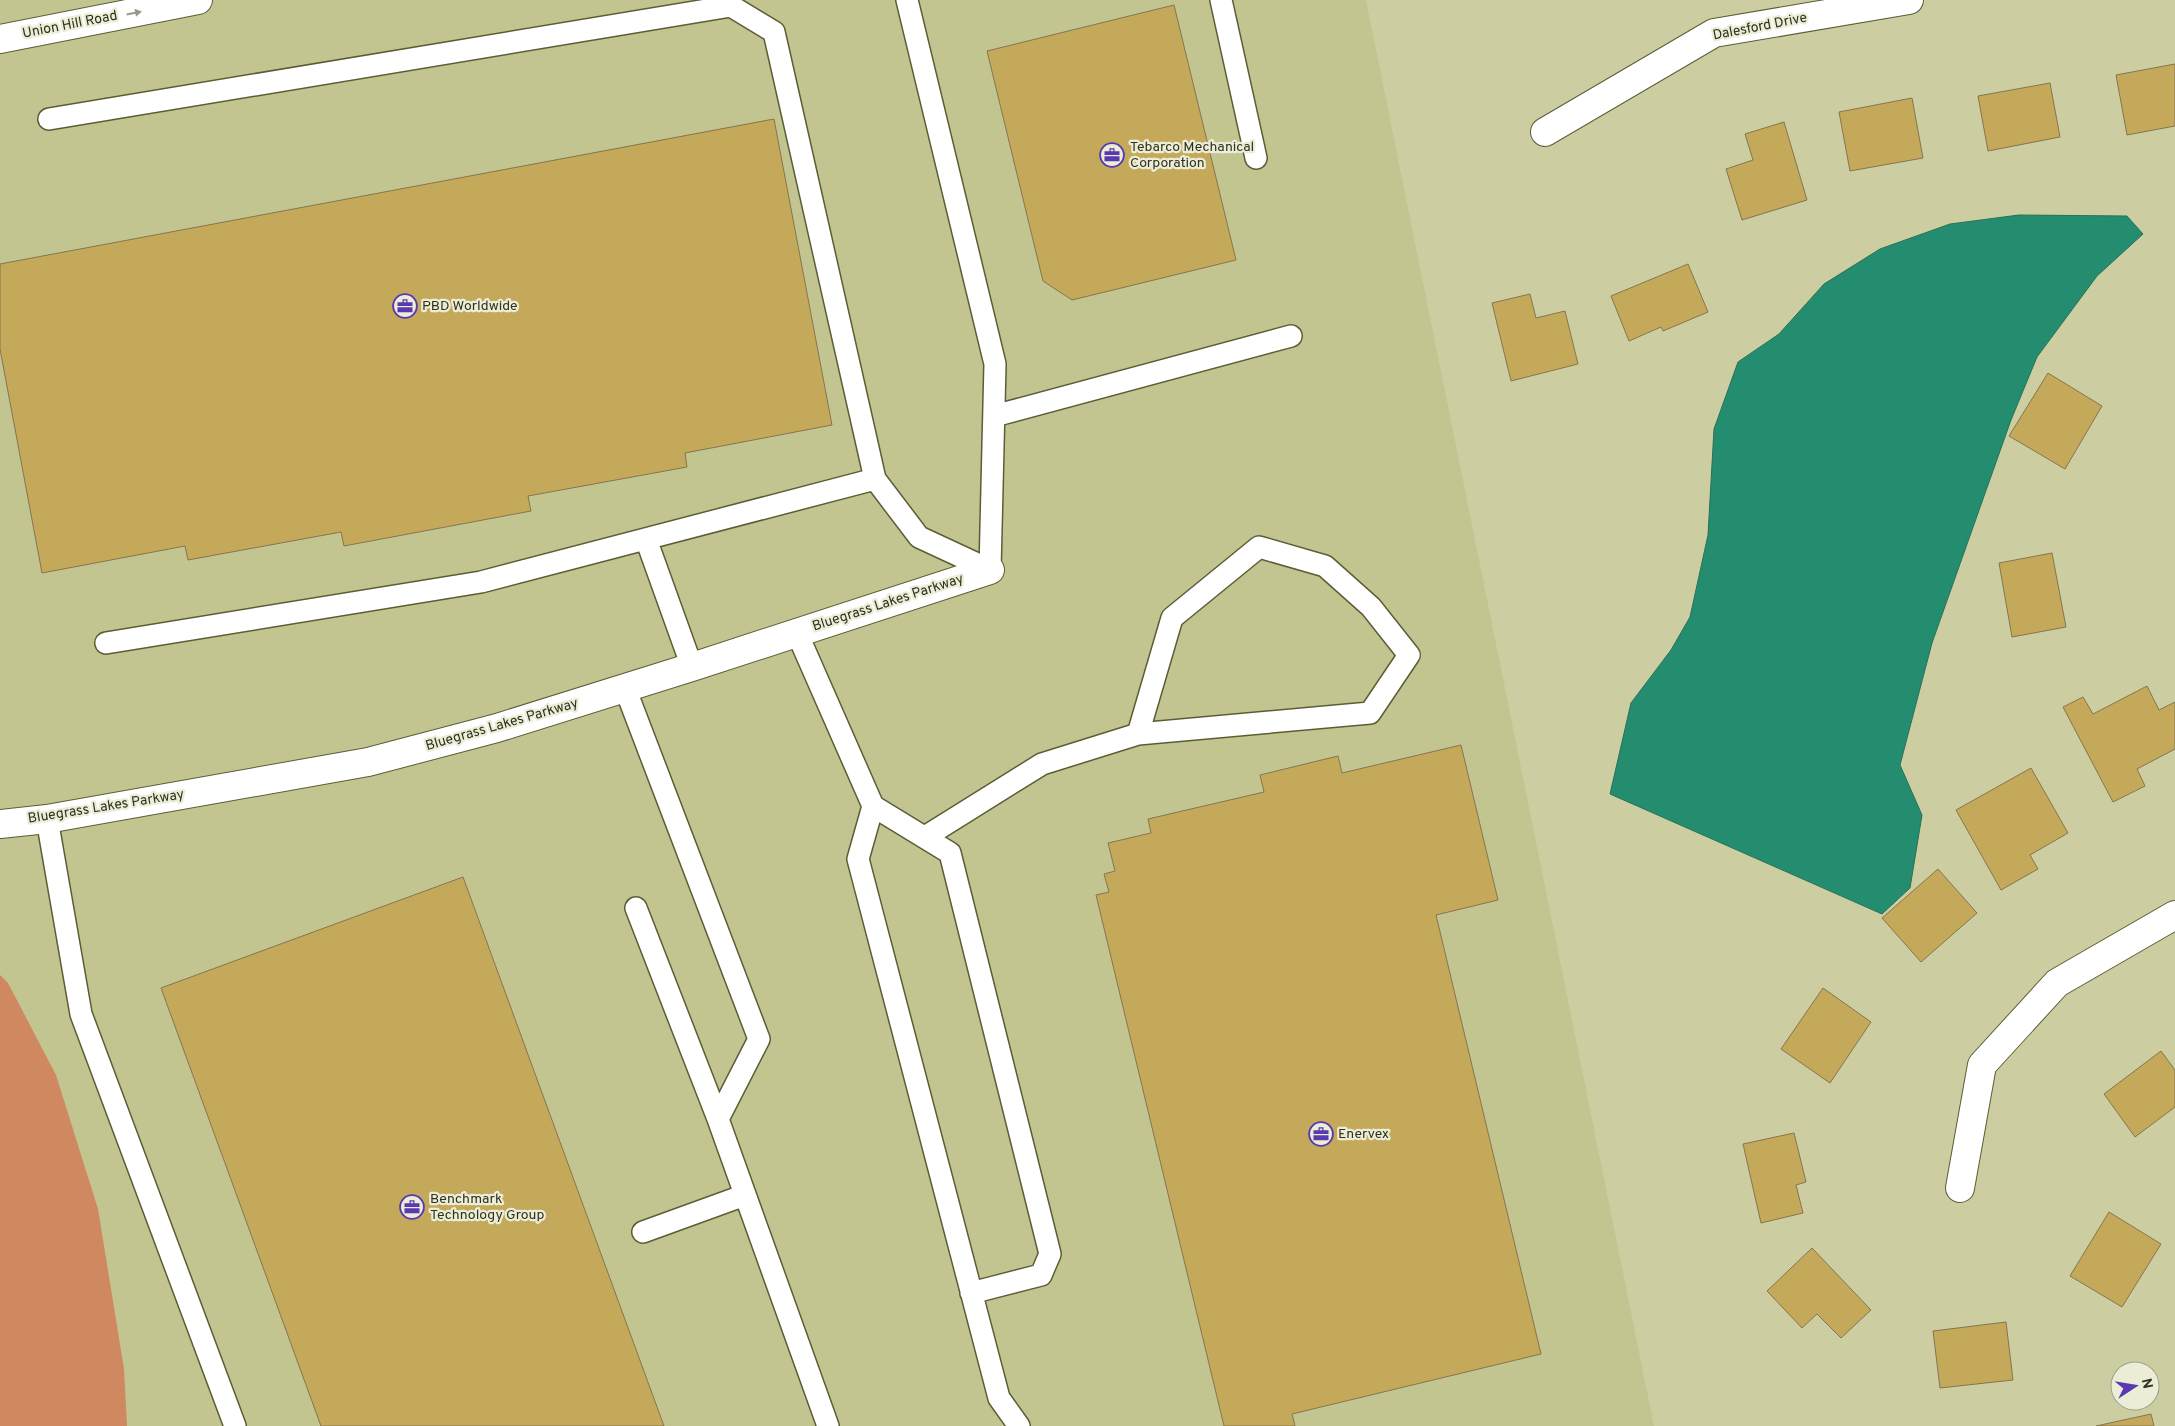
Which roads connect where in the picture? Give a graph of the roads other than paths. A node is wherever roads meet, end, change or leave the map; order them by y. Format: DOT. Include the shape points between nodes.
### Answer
graph roads {
  1 [pos="198,0"];
  2 [pos="907,0"];
  3 [pos="1221,0"];
  4 [pos="1909,0"];
  5 [pos="0,39"];
  6 [pos="50,119"];
  7 [pos="1545,132"];
  8 [pos="1256,158"];
  9 [pos="1291,336"];
  10 [pos="994,416"];
  11 [pos="876,479"];
  12 [pos="646,539"];
  13 [pos="990,570"];
  14 [pos="797,633"];
  15 [pos="106,643"];
  16 [pos="692,667"];
  17 [pos="626,688"];
  18 [pos="1138,734"];
  19 [pos="873,806"];
  20 [pos="47,819"];
  21 [pos="0,824"];
  22 [pos="924,837"];
  23 [pos="636,908"];
  24 [pos="2175,915"];
  25 [pos="718,1120"];
  26 [pos="1960,1188"];
  27 [pos="745,1195"];
  28 [pos="643,1232"];
  29 [pos="971,1293"];
  30 [pos="235,1426"];
  31 [pos="828,1426"];
  32 [pos="1019,1426"];
  5 -- 1 [label="street, Union Hill Road, one-way"];
  2 -- 10 [label="lane" via="995,364"];
  3 -- 8 [label="lane"];
  4 -- 7 [label="street, Dalesford Drive" via="1714,33"];
  6 -- 11 [label="lane" via="731,6 774,32"];
  9 -- 10 [label="lane"];
  10 -- 13 [label="lane"];
  11 -- 12 [label="lane"];
  11 -- 13 [label="lane" via="918,537"];
  12 -- 15 [label="lane" via="481,582"];
  12 -- 16 [label="lane"];
  13 -- 14 [label="street, Bluegrass Lakes Parkway"];
  14 -- 16 [label="street, Bluegrass Lakes Parkway"];
  14 -- 19 [label="lane"];
  16 -- 17 [label="street, Bluegrass Lakes Parkway"];
  17 -- 20 [label="street, Bluegrass Lakes Parkway" via="498,728 368,762"];
  17 -- 25 [label="lane" via="759,1039"];
  18 -- 18 [label="lane" via="1370,714 1410,655 1372,607 1326,566 1259,547 1172,618"];
  18 -- 22 [label="lane" via="1042,764"];
  19 -- 22 [label="lane"];
  19 -- 29 [label="lane" via="858,860"];
  20 -- 21 [label="street, Bluegrass Lakes Parkway"];
  20 -- 30 [label="lane" via="81,1014"];
  22 -- 29 [label="lane" via="950,853 1050,1254 1041,1275"];
  23 -- 25 [label="lane"];
  24 -- 26 [label="street" via="2057,984 1982,1066"];
  25 -- 27 [label="lane"];
  27 -- 28 [label="lane"];
  27 -- 31 [label="lane"];
  29 -- 32 [label="lane" via="999,1398"];
}
